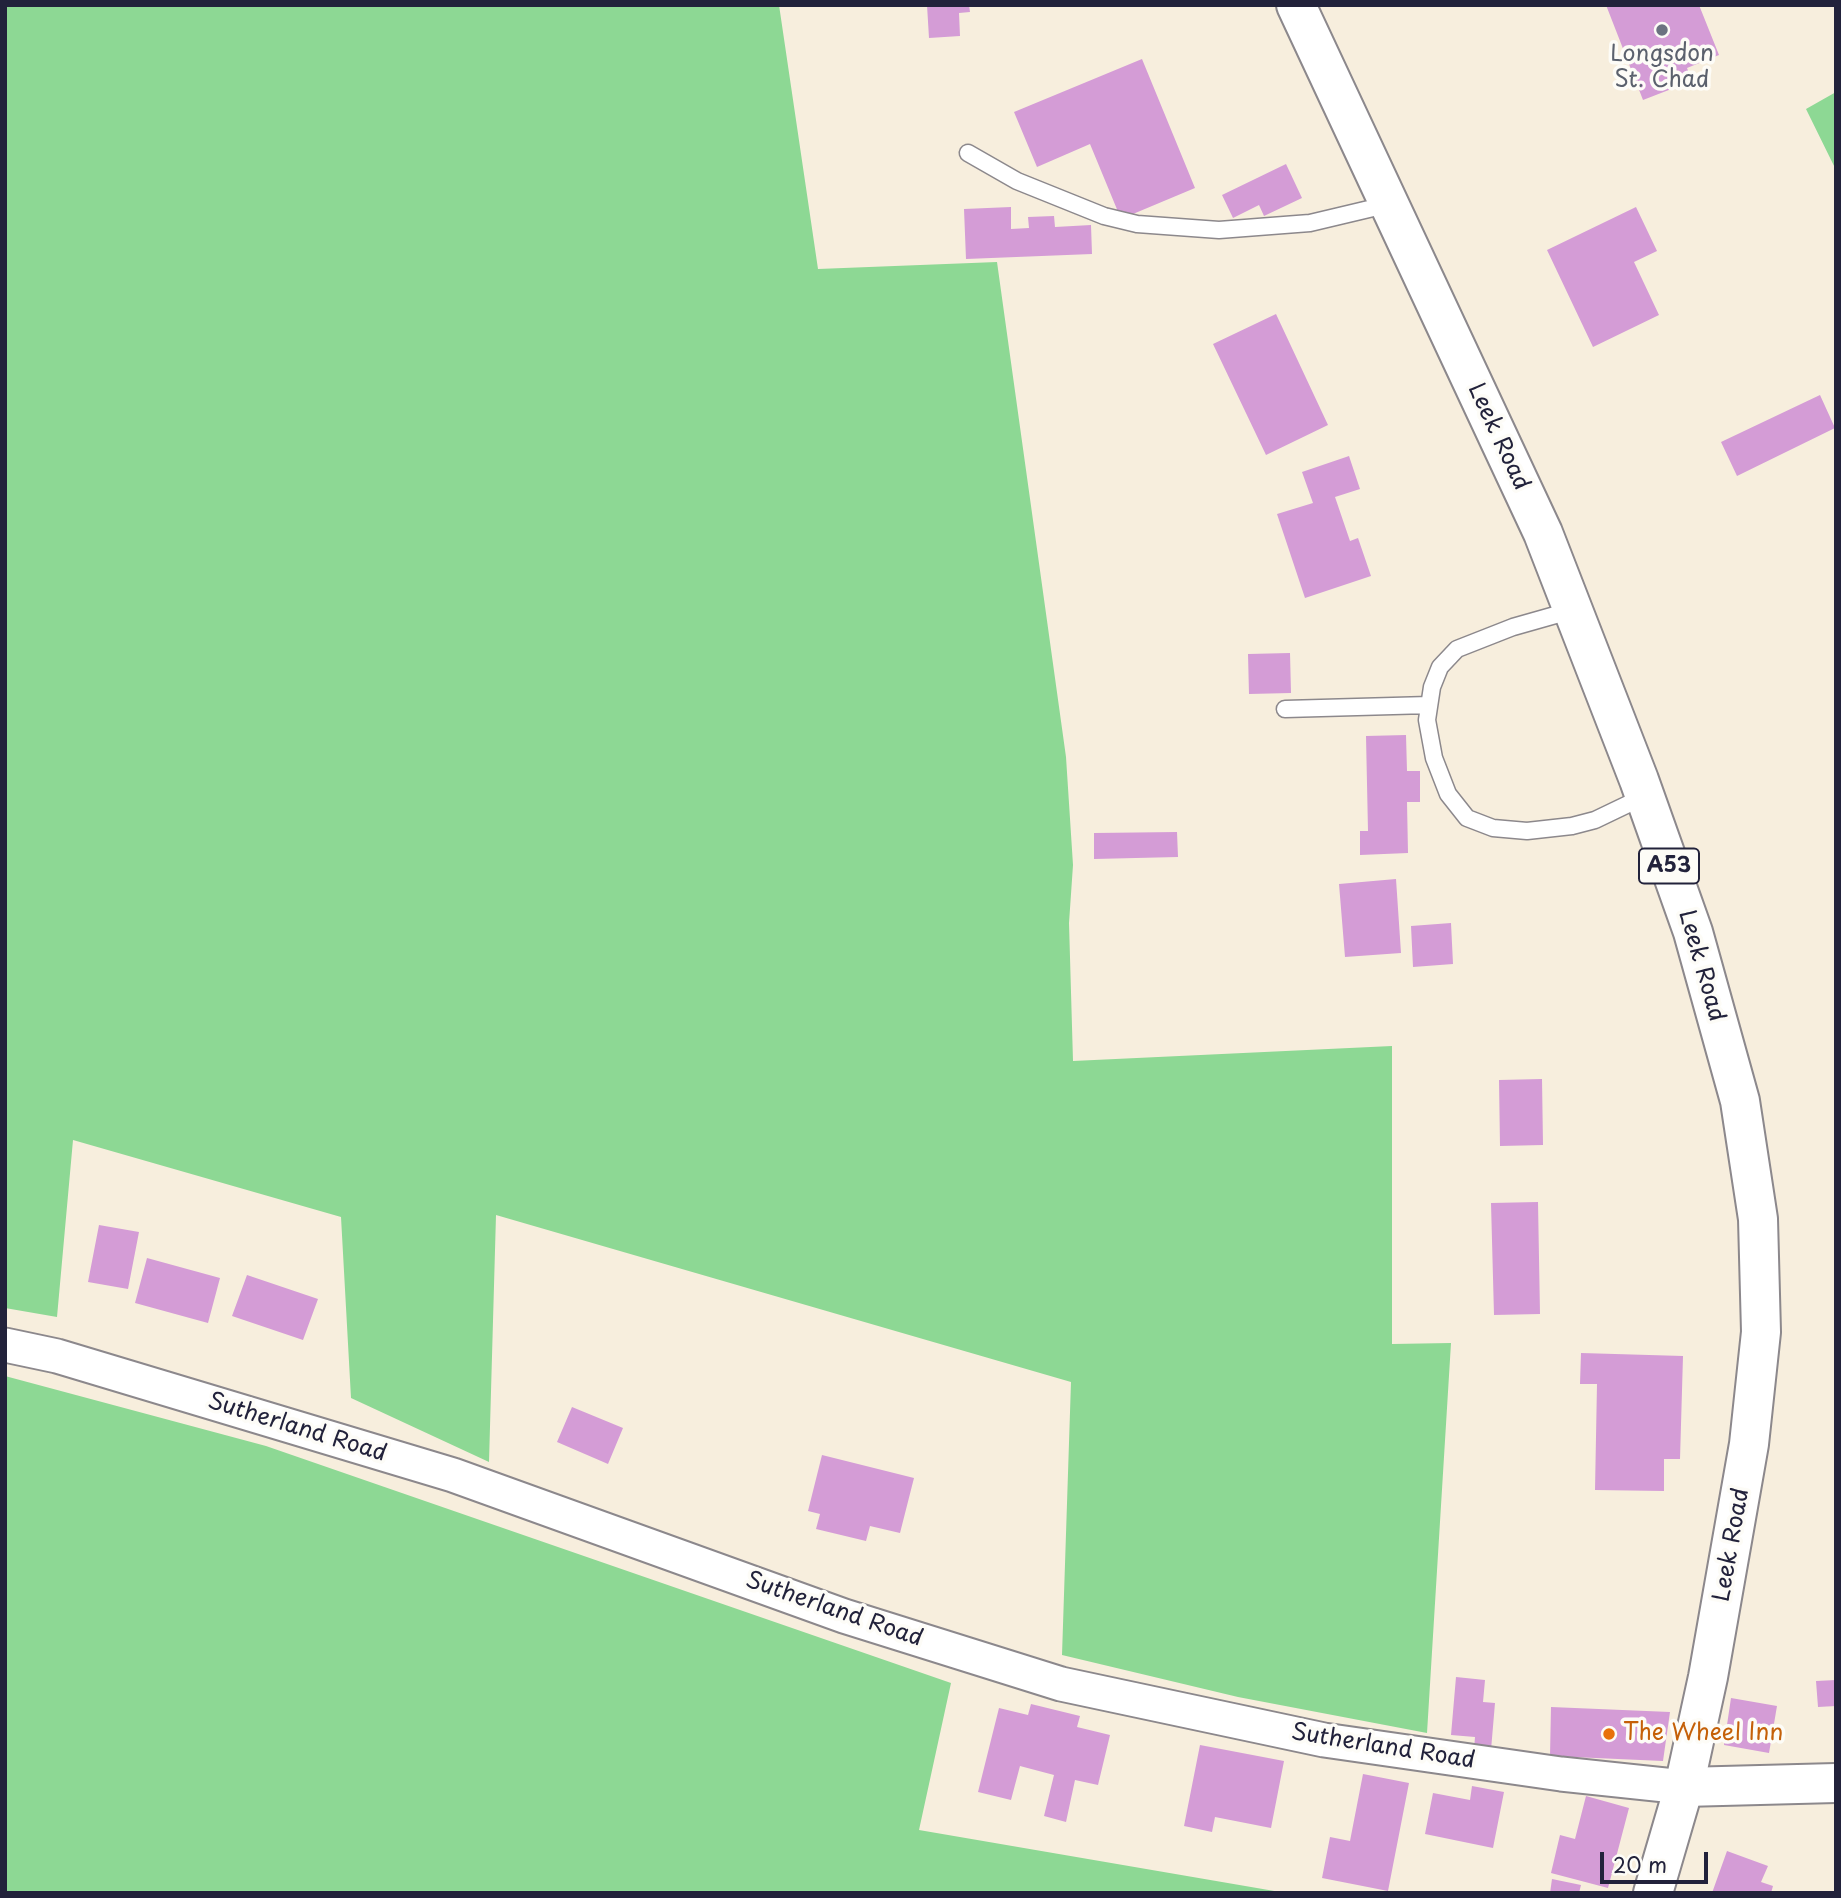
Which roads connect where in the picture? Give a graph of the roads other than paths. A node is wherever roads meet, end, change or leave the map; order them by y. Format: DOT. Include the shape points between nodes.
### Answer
graph roads {
  1 [pos="1296,5"];
  2 [pos="968,153"];
  3 [pos="1390,204"];
  4 [pos="1573,610"];
  5 [pos="1429,705"];
  6 [pos="1285,709"];
  7 [pos="1645,796"];
  8 [pos="5,1345"];
  9 [pos="1836,1783"];
  10 [pos="1684,1787"];
  11 [pos="1653,1893"];
  1 -- 3 [label="main road, Leek Road / A53"];
  2 -- 3 [label="lane" via="1017,181 1104,216 1137,224 1219,230 1310,223"];
  3 -- 4 [label="main road, Leek Road / A53" via="1543,533"];
  4 -- 5 [label="lane" via="1457,649 1440,667"];
  4 -- 7 [label="main road, Leek Road / A53"];
  5 -- 6 [label="lane"];
  5 -- 7 [label="lane" via="1434,758 1448,794 1467,818 1515,830 1572,826"];
  7 -- 10 [label="main road, Leek Road / A53" via="1693,932 1740,1101 1758,1219 1761,1332 1749,1444 1720,1616"];
  8 -- 10 [label="street, Sutherland Road" via="57,1356 453,1475 844,1616 1061,1684 1324,1740"];
  9 -- 10 [label="main road"];
  10 -- 11 [label="main road, A53"];
}
